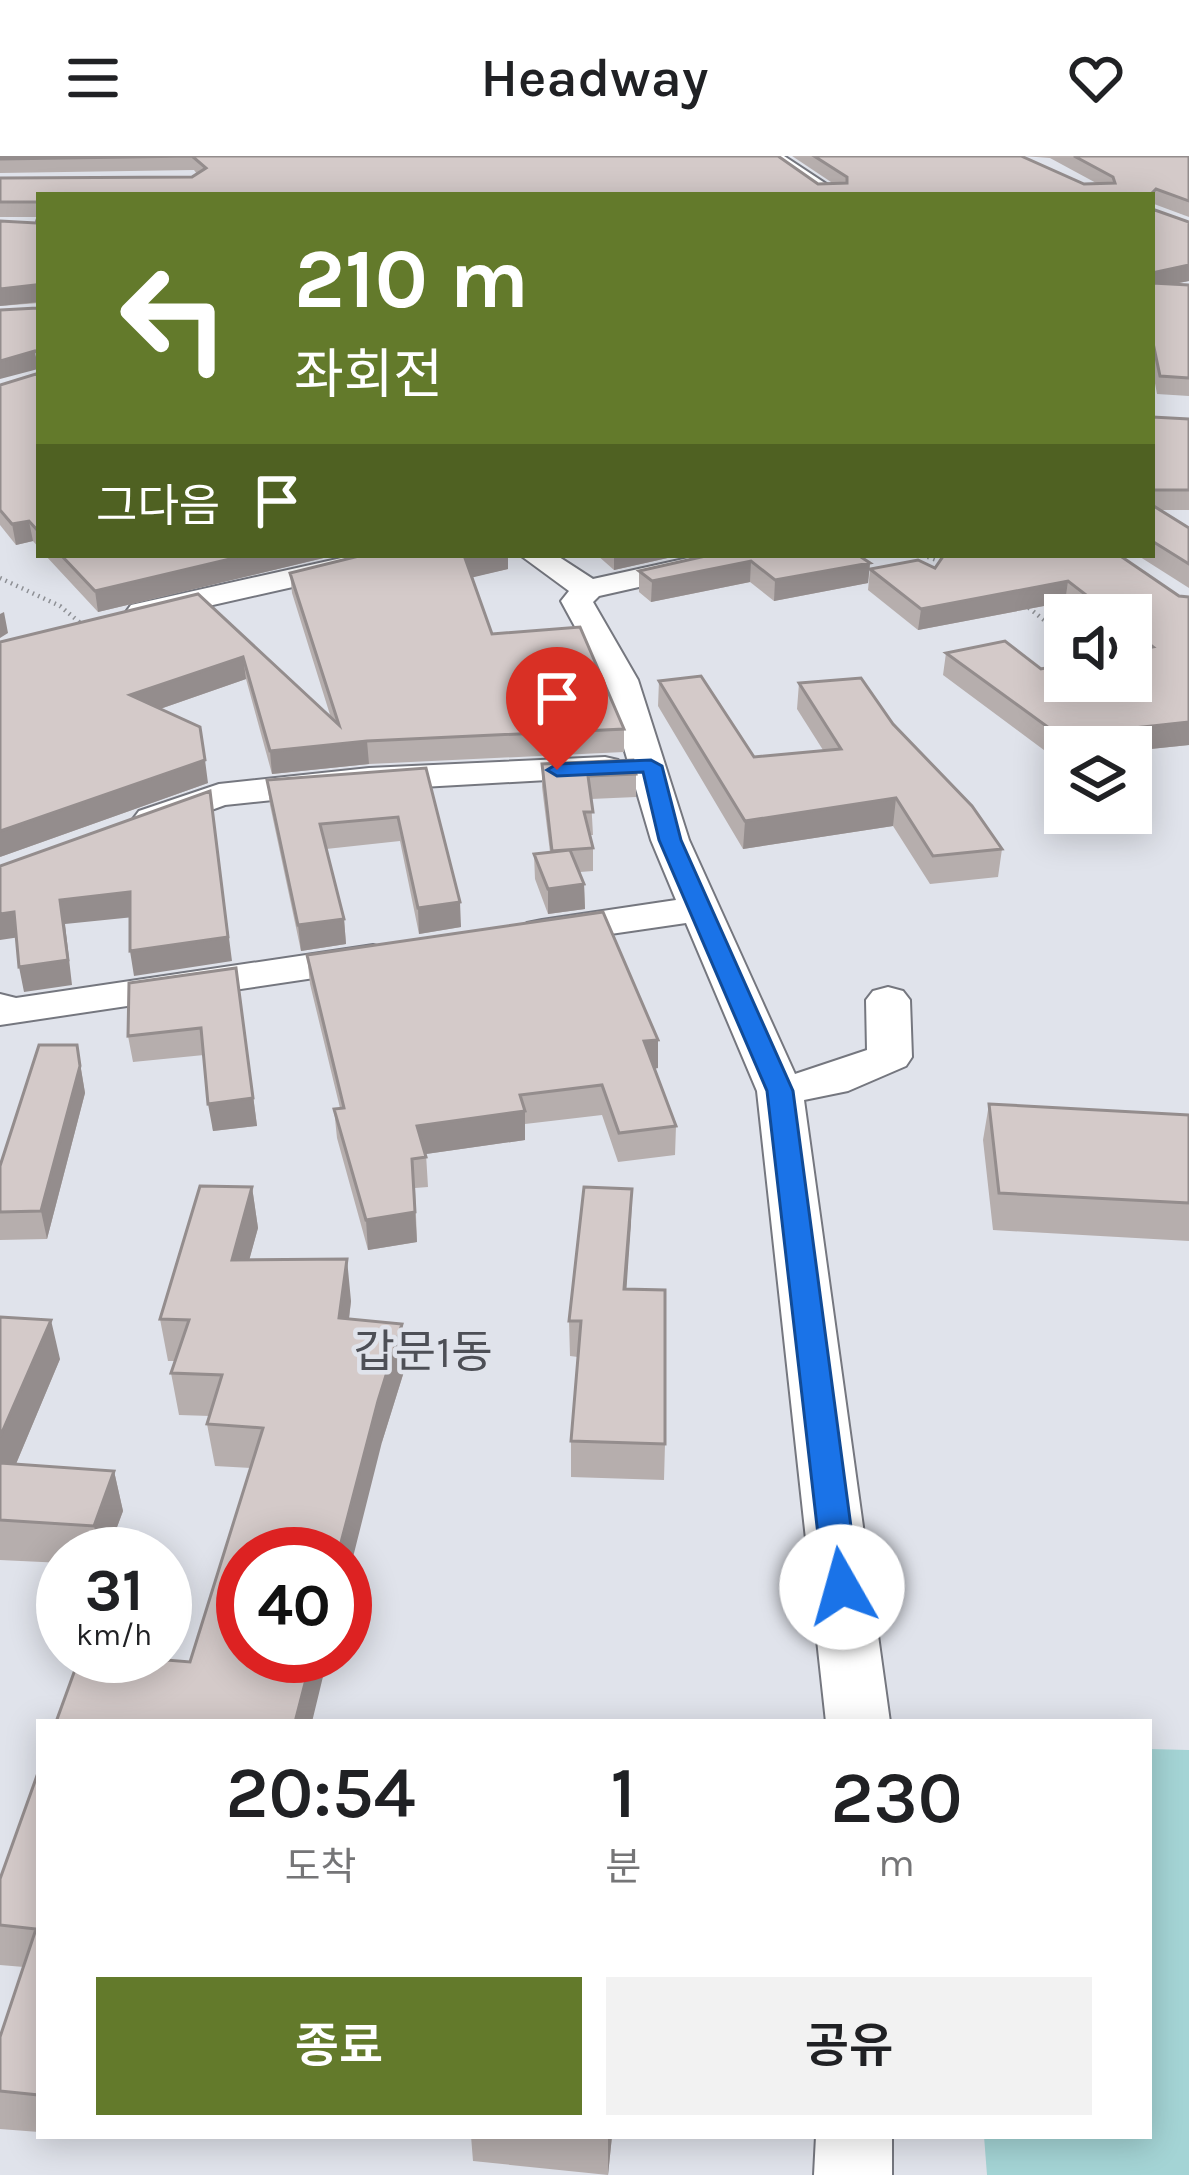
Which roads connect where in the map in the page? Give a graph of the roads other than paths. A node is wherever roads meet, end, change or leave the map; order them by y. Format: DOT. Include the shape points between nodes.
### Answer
graph roads {
  1 [pos="772,156"];
  2 [pos="827,192"];
  3 [pos="381,558"];
  4 [pos="540,558"];
  5 [pos="729,558"];
  6 [pos="588,589"];
  7 [pos="84,626"];
  8 [pos="651,766"];
  9 [pos="107,836"];
  10 [pos="700,909"];
  11 [pos="491,940"];
  12 [pos="422,950"];
  13 [pos="887,1000"];
  14 [pos="0,1007"];
  15 [pos="780,1091"];
  16 [pos="858,1719"];
  17 [pos="854,2139"];
  18 [pos="853,2175"];
  1 -- 2 [label="street"];
  3 -- 7 [label="street"];
  4 -- 6 [label="street"];
  5 -- 6 [label="street"];
  6 -- 8 [label="street" via="577,602 622,680"];
  8 -- 9 [label="street" via="219,794"];
  8 -- 10 [label="street" via="670,840"];
  10 -- 11 [label="street"];
  10 -- 15 [label="street"];
  12 -- 14 [label="street" via="6,1013"];
  13 -- 15 [label="street" via="890,1057"];
  15 -- 16 [label="street"];
  17 -- 18 [label="street"];
}
